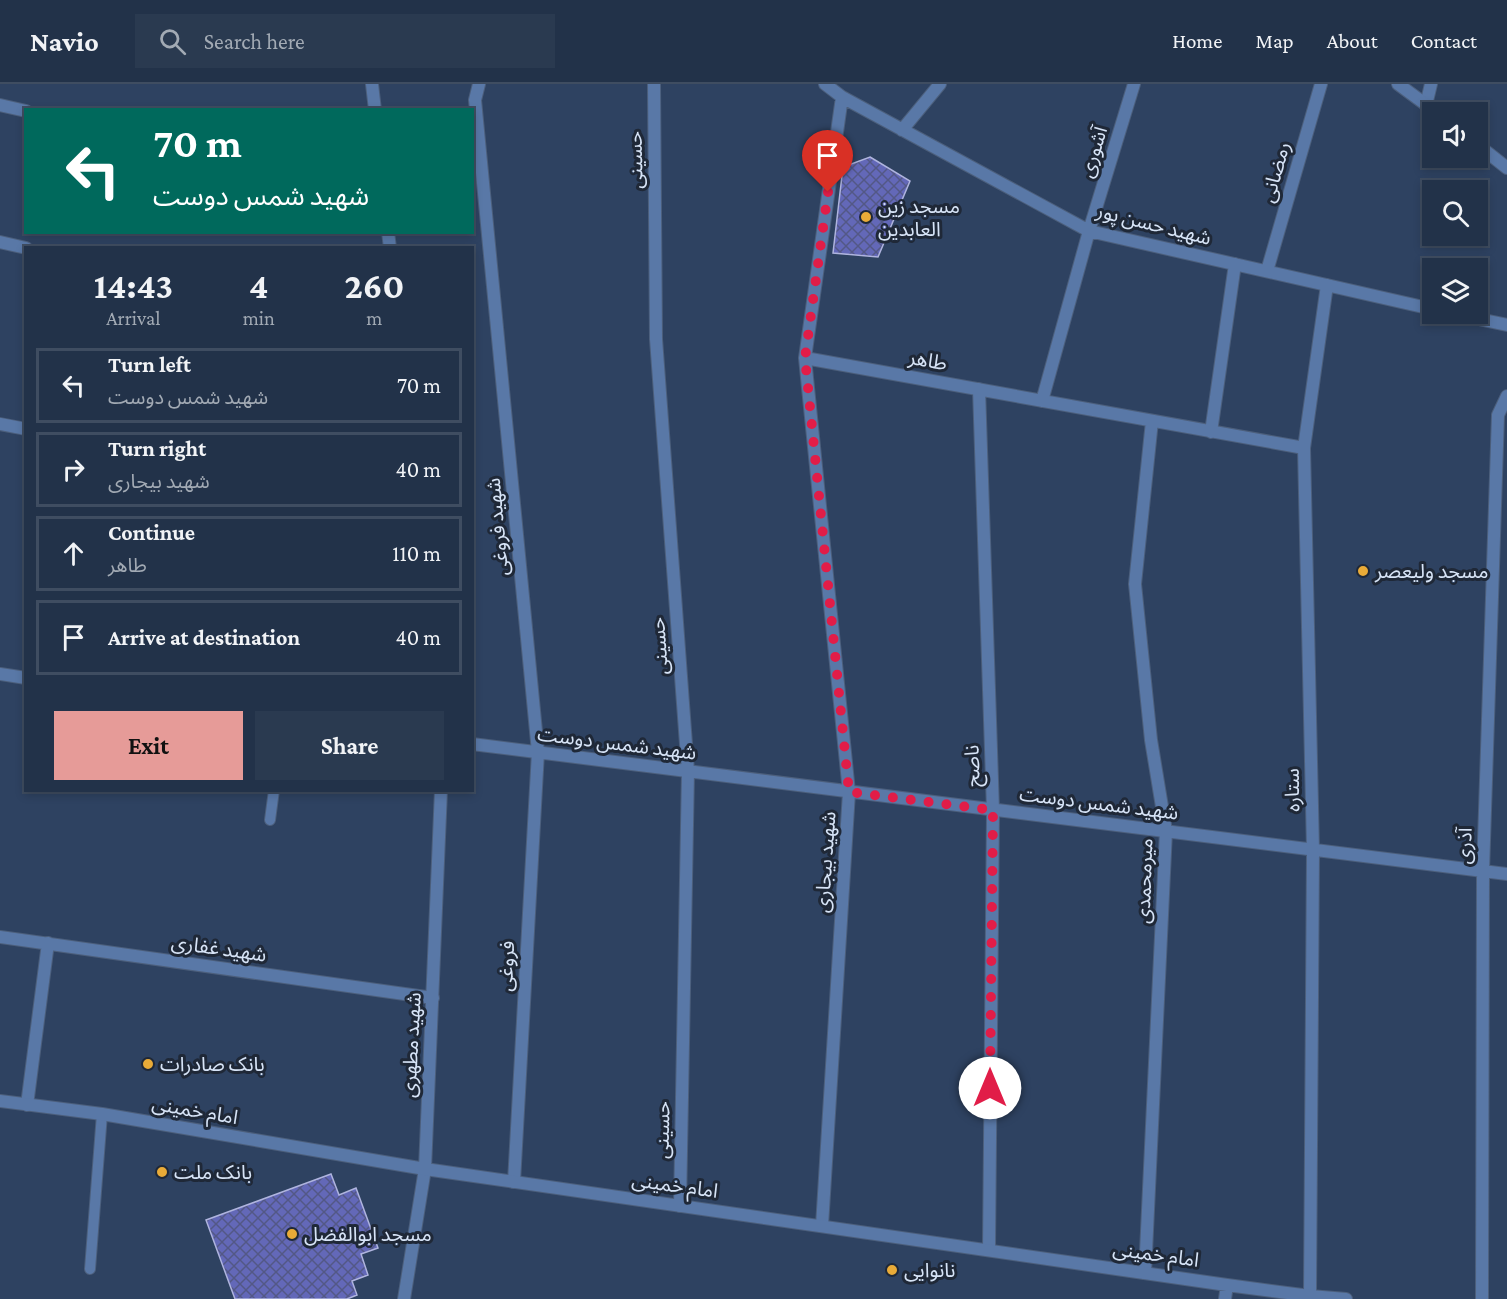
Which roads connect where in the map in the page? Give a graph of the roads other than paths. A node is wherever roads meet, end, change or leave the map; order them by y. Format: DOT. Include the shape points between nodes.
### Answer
graph roads {
  1 [pos="372,84"];
  2 [pos="479,84"];
  3 [pos="654,84"];
  4 [pos="825,84"];
  5 [pos="940,84"];
  6 [pos="1134,84"];
  7 [pos="1321,84"];
  8 [pos="1398,84"];
  9 [pos="1431,84"];
  10 [pos="842,97"];
  11 [pos="1422,102"];
  12 [pos="1431,102"];
  13 [pos="0,105"];
  14 [pos="375,108"];
  15 [pos="24,111"];
  16 [pos="902,129"];
  17 [pos="1488,153"];
  18 [pos="1507,168"];
  19 [pos="1089,231"];
  20 [pos="0,242"];
  21 [pos="24,248"];
  22 [pos="1234,264"];
  23 [pos="1267,271"];
  24 [pos="1327,285"];
  25 [pos="1422,307"];
  26 [pos="1488,321"];
  27 [pos="1507,325"];
  28 [pos="805,358"];
  29 [pos="978,389"];
  30 [pos="1507,396"];
  31 [pos="1042,401"];
  32 [pos="1152,421"];
  33 [pos="0,424"];
  34 [pos="24,429"];
  35 [pos="1212,432"];
  36 [pos="1304,448"];
  37 [pos="0,674"];
  38 [pos="24,678"];
  39 [pos="474,744"];
  40 [pos="538,753"];
  41 [pos="688,771"];
  42 [pos="274,792"];
  43 [pos="441,792"];
  44 [pos="849,792"];
  45 [pos="993,810"];
  46 [pos="270,820"];
  47 [pos="1166,831"];
  48 [pos="1313,850"];
  49 [pos="1483,871"];
  50 [pos="1507,874"];
  51 [pos="0,937"];
  52 [pos="48,943"];
  53 [pos="433,998"];
  54 [pos="0,1101"];
  55 [pos="27,1105"];
  56 [pos="102,1114"];
  57 [pos="425,1169"];
  58 [pos="514,1182"];
  59 [pos="680,1206"];
  60 [pos="822,1226"];
  61 [pos="989,1250"];
  62 [pos="90,1269"];
  63 [pos="1145,1273"];
  64 [pos="1227,1285"];
  65 [pos="1310,1296"];
  66 [pos="404,1299"];
  67 [pos="1226,1299"];
  68 [pos="1346,1299"];
  69 [pos="1482,1299"];
  1 -- 14 [label="street"];
  2 -- 40 [label="street, شهید فروغی" via="475,100"];
  3 -- 41 [label="street, حسینی" via="656,339"];
  4 -- 10 [label="street, شهید حسن پور"];
  5 -- 16 [label="street"];
  6 -- 19 [label="street, آشوری"];
  7 -- 23 [label="street, رمضانی"];
  8 -- 11 [label="street"];
  9 -- 12 [label="street"];
  10 -- 16 [label="street, شهید حسن پور"];
  10 -- 28 [label="street"];
  13 -- 15 [label="street"];
  16 -- 19 [label="street, شهید حسن پور"];
  17 -- 18 [label="street"];
  19 -- 22 [label="street, شهید حسن پور"];
  19 -- 31 [label="street, آشوری"];
  20 -- 21 [label="street"];
  22 -- 23 [label="street, شهید حسن پور"];
  22 -- 35 [label="street"];
  23 -- 24 [label="street, شهید حسن پور"];
  24 -- 25 [label="street, شهید حسن پور"];
  24 -- 36 [label="street, ستاره"];
  26 -- 27 [label="street"];
  28 -- 29 [label="street, طاهر"];
  28 -- 44 [label="street, شهید بیجاری"];
  29 -- 31 [label="street, طاهر"];
  29 -- 45 [label="street, ناصح"];
  30 -- 49 [label="street, آذری" via="1498,415"];
  31 -- 32 [label="street, طاهر"];
  32 -- 35 [label="street, طاهر"];
  32 -- 47 [label="street, میرمحمدی" via="1135,584 1151,740"];
  33 -- 34 [label="street"];
  35 -- 36 [label="street, طاهر"];
  36 -- 48 [label="street, ستاره"];
  37 -- 38 [label="street"];
  39 -- 40 [label="street, شهید شمس دوست"];
  40 -- 41 [label="street, شهید شمس دوست"];
  40 -- 58 [label="street, فروغی"];
  41 -- 44 [label="street, شهید شمس دوست"];
  41 -- 59 [label="street, حسینی"];
  42 -- 46 [label="lane"];
  43 -- 53 [label="street, شهید مطهری"];
  44 -- 45 [label="street, شهید شمس دوست"];
  44 -- 60 [label="street, شهید بیجاری"];
  45 -- 47 [label="street, شهید شمس دوست"];
  45 -- 61 [label="street, ناصح"];
  47 -- 48 [label="street, شهید شمس دوست"];
  47 -- 63 [label="street, میرمحمدی"];
  48 -- 49 [label="street, شهید شمس دوست"];
  48 -- 65 [label="street, ستاره"];
  49 -- 50 [label="street, شهید شمس دوست"];
  49 -- 69 [label="street, آذری"];
  51 -- 52 [label="street, شهید غفاری"];
  52 -- 53 [label="street, شهید غفاری"];
  52 -- 55 [label="street"];
  53 -- 57 [label="street, شهید مطهری"];
  54 -- 55 [label="street, امام خمینی"];
  55 -- 56 [label="street, امام خمینی"];
  56 -- 57 [label="street, امام خمینی"];
  56 -- 62 [label="lane"];
  57 -- 58 [label="street, امام خمینی"];
  57 -- 66 [label="street, شهید مطهری"];
  58 -- 59 [label="street, امام خمینی"];
  59 -- 60 [label="street, امام خمینی"];
  60 -- 61 [label="street, امام خمینی"];
  61 -- 63 [label="street, امام خمینی"];
  63 -- 64 [label="street, امام خمینی"];
  64 -- 65 [label="street, امام خمینی"];
  64 -- 67 [label="street"];
  65 -- 68 [label="street, امام خمینی"];
}
